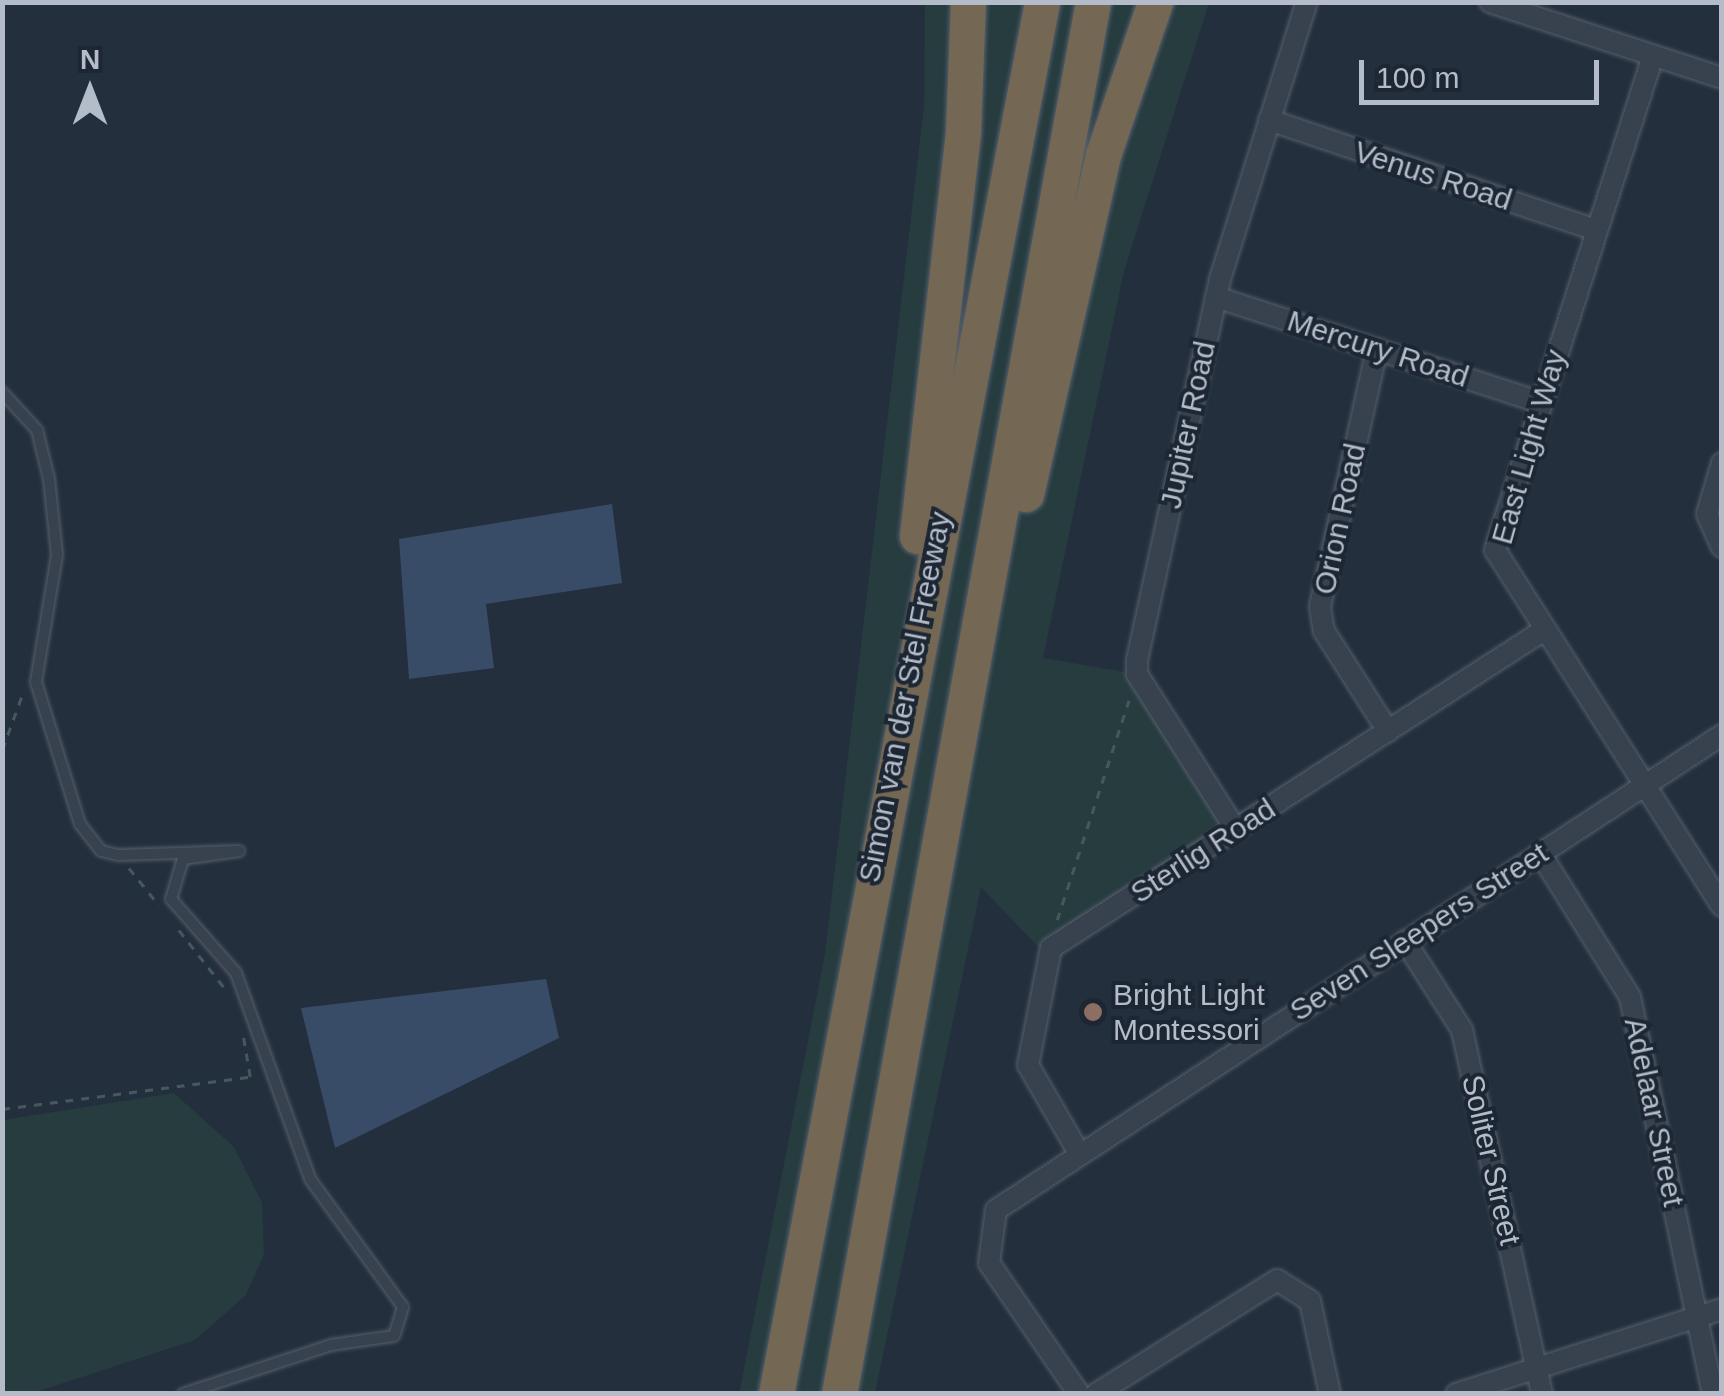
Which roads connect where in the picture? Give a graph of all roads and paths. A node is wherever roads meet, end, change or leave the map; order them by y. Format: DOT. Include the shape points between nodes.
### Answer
graph roads {
  1 [pos="968,2"];
  2 [pos="1042,2"];
  3 [pos="1093,2"];
  4 [pos="1155,2"];
  5 [pos="1307,2"];
  6 [pos="1490,2"];
  7 [pos="1654,56"];
  8 [pos="1722,78"];
  9 [pos="1269,120"];
  10 [pos="1596,230"];
  11 [pos="1216,297"];
  12 [pos="1376,349"];
  13 [pos="2,392"];
  14 [pos="1540,402"];
  15 [pos="1722,463"];
  16 [pos="1722,547"];
  17 [pos="1541,632"];
  18 [pos="908,672"];
  19 [pos="1137,674"];
  20 [pos="36,682"];
  21 [pos="963,710"];
  22 [pos="1388,732"];
  23 [pos="1722,735"];
  24 [pos="2,750"];
  25 [pos="1644,786"];
  26 [pos="1236,830"];
  27 [pos="1540,853"];
  28 [pos="119,855"];
  29 [pos="1722,906"];
  30 [pos="1406,941"];
  31 [pos="1046,955"];
  32 [pos="237,1002"];
  33 [pos="240,1021"];
  34 [pos="2,1109"];
  35 [pos="1080,1154"];
  36 [pos="1722,1309"];
  37 [pos="1695,1318"];
  38 [pos="1540,1383"];
  39 [pos="183,1394"];
  40 [pos="776,1394"];
  41 [pos="839,1394"];
  42 [pos="1079,1394"];
  43 [pos="1096,1394"];
  44 [pos="1330,1394"];
  45 [pos="1456,1394"];
  46 [pos="1713,1394"];
  1 -- 18 [label="highway"];
  2 -- 18 [label="highway, Simon van der Stel Freeway"];
  3 -- 21 [label="highway, Simon van der Stel Freeway"];
  4 -- 21 [label="highway" via="1103,155 991,634"];
  5 -- 9 [label="street, Jupiter Road"];
  6 -- 7 [label="street"];
  7 -- 8 [label="street"];
  7 -- 10 [label="street, East Light Way"];
  9 -- 10 [label="street, Venus Road"];
  9 -- 11 [label="street, Jupiter Road"];
  10 -- 14 [label="street, East Light Way"];
  11 -- 12 [label="street, Mercury Road"];
  11 -- 19 [label="street, Jupiter Road"];
  12 -- 14 [label="street, Mercury Road"];
  12 -- 22 [label="street, Orion Road" via="1321,618"];
  13 -- 20 [label="lane" via="37,430 56,523"];
  14 -- 17 [label="street, East Light Way" via="1495,550"];
  15 -- 16 [label="street" via="1708,514"];
  17 -- 22 [label="street, Sterlig Road"];
  17 -- 25 [label="street, East Light Way"];
  18 -- 40 [label="highway, Simon van der Stel Freeway"];
  19 -- 26 [label="street"];
  19 -- 31 [label="path"];
  20 -- 24 [label="path" via="26,684"];
  20 -- 28 [label="lane" via="80,824 101,850"];
  21 -- 41 [label="highway, Simon van der Stel Freeway"];
  22 -- 26 [label="street, Sterlig Road"];
  23 -- 25 [label="street, Seven Sleepers Street"];
  25 -- 27 [label="street, Seven Sleepers Street"];
  25 -- 29 [label="street, East Light Way"];
  26 -- 31 [label="street, Sterlig Road"];
  27 -- 30 [label="street, Seven Sleepers Street"];
  27 -- 37 [label="street, Adelaar Street" via="1630,997"];
  28 -- 32 [label="path"];
  28 -- 39 [label="lane" via="239,850 183,859 171,898 236,973 310,1179 403,1307 394,1336 330,1346"];
  30 -- 35 [label="street, Seven Sleepers Street"];
  30 -- 38 [label="street, Soliter Street" via="1462,1030"];
  31 -- 35 [label="street" via="1028,1066"];
  33 -- 34 [label="path" via="250,1078"];
  35 -- 42 [label="street, Seven Sleepers Street" via="996,1210 986,1254"];
  36 -- 37 [label="street"];
  37 -- 38 [label="street"];
  37 -- 46 [label="street, Adelaar Street"];
  38 -- 45 [label="street"];
  43 -- 44 [label="street" via="1277,1280 1310,1302"];
}
